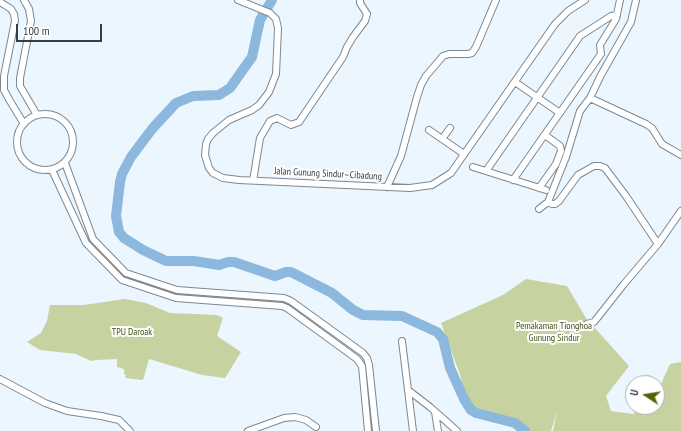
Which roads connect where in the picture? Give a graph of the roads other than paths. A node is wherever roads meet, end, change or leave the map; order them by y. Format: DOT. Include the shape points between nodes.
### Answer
graph roads {
  1 [pos="24,0"];
  2 [pos="238,0"];
  3 [pos="360,0"];
  4 [pos="496,0"];
  5 [pos="585,0"];
  6 [pos="620,0"];
  7 [pos="636,0"];
  8 [pos="0,2"];
  9 [pos="617,15"];
  10 [pos="515,82"];
  11 [pos="537,97"];
  12 [pos="590,98"];
  13 [pos="560,113"];
  14 [pos="36,115"];
  15 [pos="24,124"];
  16 [pos="450,128"];
  17 [pos="429,130"];
  18 [pos="544,135"];
  19 [pos="442,139"];
  20 [pos="464,154"];
  21 [pos="681,155"];
  22 [pos="65,163"];
  23 [pos="474,167"];
  24 [pos="52,170"];
  25 [pos="486,171"];
  26 [pos="513,180"];
  27 [pos="253,181"];
  28 [pos="387,187"];
  29 [pos="539,188"];
  30 [pos="546,190"];
  31 [pos="548,202"];
  32 [pos="539,209"];
  33 [pos="681,211"];
  34 [pos="658,244"];
  35 [pos="587,324"];
  36 [pos="402,341"];
  37 [pos="0,379"];
  38 [pos="408,390"];
  39 [pos="435,412"];
  40 [pos="316,427"];
  41 [pos="130,431"];
  42 [pos="248,431"];
  43 [pos="368,431"];
  44 [pos="376,431"];
  45 [pos="413,431"];
  46 [pos="438,431"];
  47 [pos="456,431"];
  1 -- 14 [label="street" via="31,21 20,86"];
  2 -- 27 [label="street, Jalan Gunung Sindur–Cibadung" via="270,13 276,19 277,66 274,83 256,108 229,120 213,133 205,149 206,162 213,172 223,178"];
  3 -- 27 [label="street" via="367,14 365,20 299,122 291,125 277,118 270,121 260,138"];
  4 -- 28 [label="street" via="472,53 443,56 426,76 417,97 403,150"];
  5 -- 10 [label="street, Jalan Gunung Sindur–Cibadung" via="568,11 555,24"];
  6 -- 9 [label="street"];
  7 -- 12 [label="street" via="631,22"];
  8 -- 15 [label="street" via="11,10 15,21 4,76 4,90"];
  9 -- 11 [label="street" via="611,16 580,36"];
  9 -- 13 [label="street" via="600,45 601,54"];
  10 -- 11 [label="street"];
  10 -- 20 [label="street, Jalan Gunung Sindur–Cibadung"];
  11 -- 13 [label="street"];
  11 -- 25 [label="street"];
  12 -- 21 [label="street" via="646,124 652,128 662,144"];
  12 -- 31 [label="street" via="580,111 566,157"];
  13 -- 18 [label="street"];
  14 -- 15 [label="street"];
  14 -- 22 [label="street" via="59,117 70,127 73,134 73,150"];
  15 -- 24 [label="street" via="17,139 20,155 25,162 38,170"];
  16 -- 19 [label="street"];
  17 -- 19 [label="street"];
  18 -- 26 [label="street"];
  18 -- 29 [label="street" via="560,146 561,151 556,164"];
  19 -- 20 [label="street"];
  20 -- 28 [label="street, Jalan Gunung Sindur–Cibadung" via="451,173 432,185 410,188"];
  22 -- 24 [label="street"];
  22 -- 44 [label="street" via="93,239 126,273 177,290 284,298 363,353 369,365"];
  23 -- 25 [label="street"];
  24 -- 43 [label="street" via="86,243 122,280 176,298 282,306 357,359 362,366"];
  25 -- 26 [label="street"];
  26 -- 29 [label="street"];
  27 -- 28 [label="street, Jalan Gunung Sindur–Cibadung"];
  29 -- 30 [label="street"];
  31 -- 32 [label="street"];
  31 -- 34 [label="street" via="555,204 578,175 594,166 600,166 605,168 622,190"];
  33 -- 34 [label="street"];
  34 -- 35 [label="street" via="594,322"];
  36 -- 38 [label="street"];
  37 -- 41 [label="street" via="45,403 67,411 119,420"];
  38 -- 39 [label="street"];
  38 -- 45 [label="street"];
  39 -- 46 [label="street"];
  39 -- 47 [label="street"];
  40 -- 42 [label="street" via="306,420 295,417 284,418"];
}
